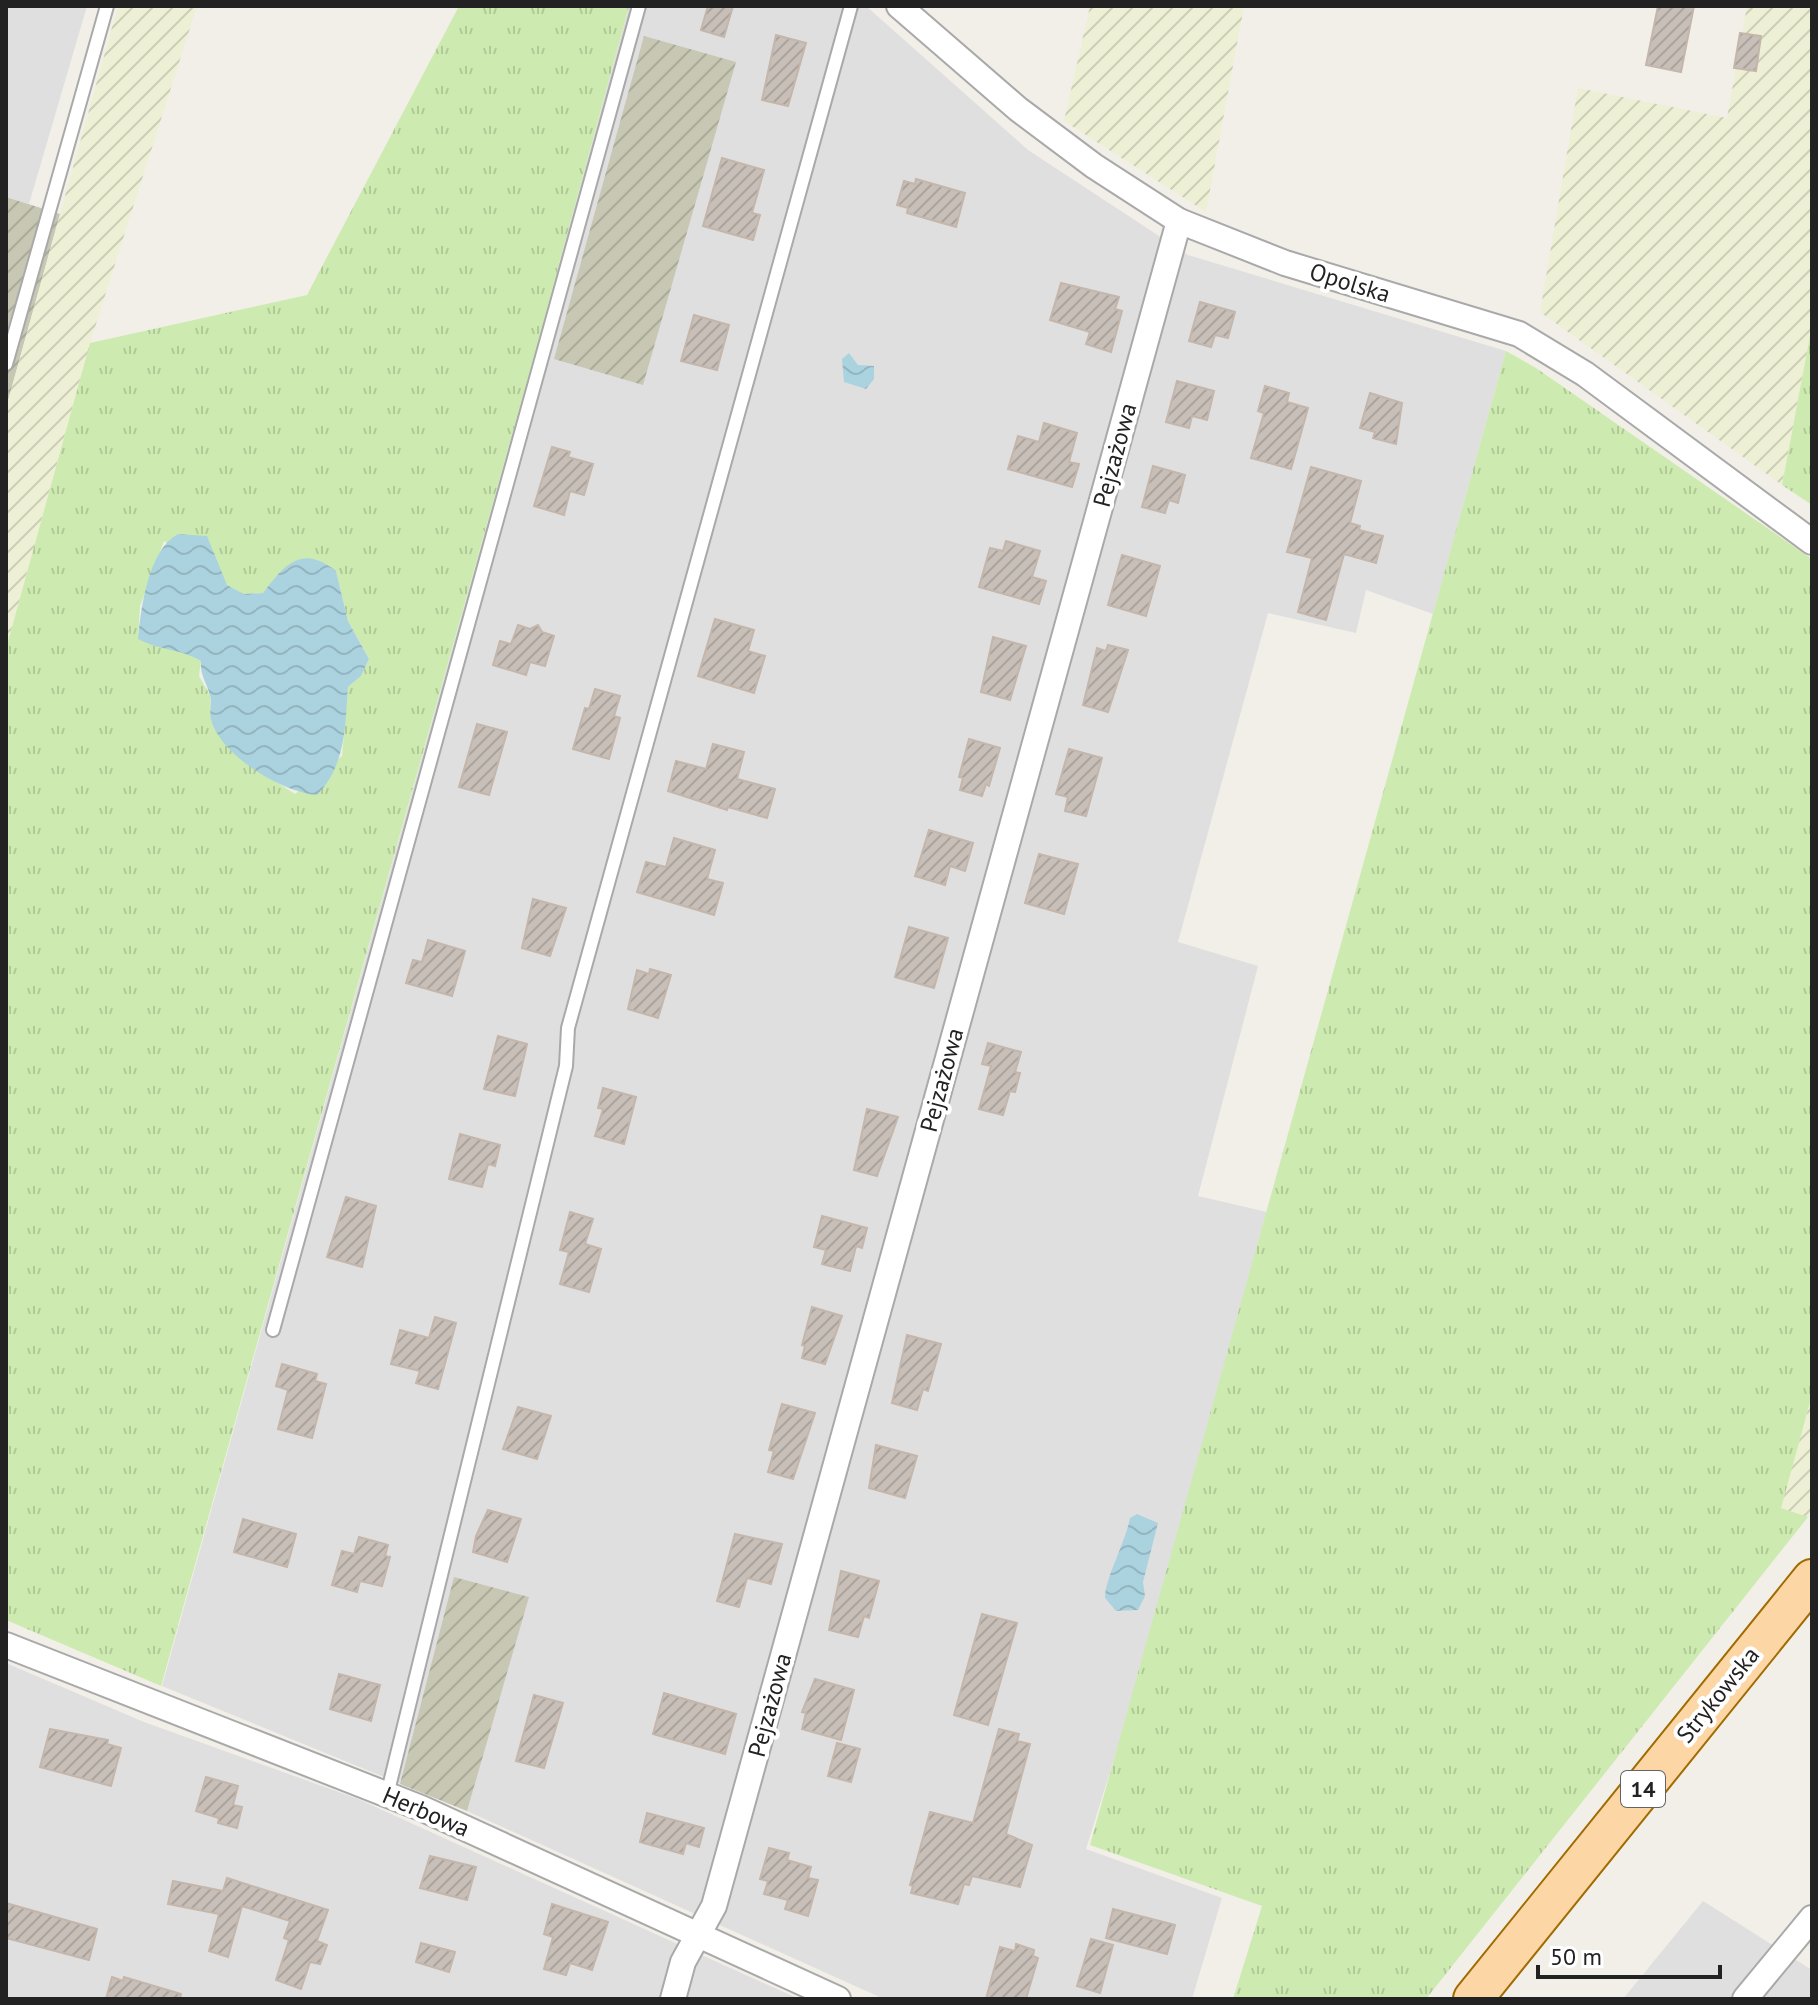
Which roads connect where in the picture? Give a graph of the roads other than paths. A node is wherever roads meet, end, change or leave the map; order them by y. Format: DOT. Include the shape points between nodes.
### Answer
graph roads {
  1 [pos="107,6"];
  2 [pos="639,6"];
  3 [pos="851,6"];
  4 [pos="899,6"];
  5 [pos="1179,221"];
  6 [pos="6,364"];
  7 [pos="1812,542"];
  8 [pos="273,1330"];
  9 [pos="1812,1579"];
  10 [pos="6,1645"];
  11 [pos="387,1795"];
  12 [pos="1812,1918"];
  13 [pos="699,1936"];
  14 [pos="673,1999"];
  15 [pos="838,1999"];
  16 [pos="1473,1999"];
  17 [pos="1745,1999"];
  1 -- 6 [label="lane"];
  2 -- 8 [label="lane"];
  3 -- 11 [label="lane" via="568,1028 566,1066"];
  4 -- 5 [label="street, Opolska" via="1038,125"];
  5 -- 7 [label="street, Opolska" via="1285,263 1519,334 1585,374"];
  5 -- 13 [label="street, Pejzażowa" via="719,1891"];
  9 -- 16 [label="main road, Strykowska / 14"];
  10 -- 11 [label="street, Herbowa"];
  11 -- 13 [label="street, Herbowa"];
  12 -- 17 [label="street"];
  13 -- 14 [label="street, Pejzażowa" via="683,1962"];
  13 -- 15 [label="street, Herbowa"];
}
